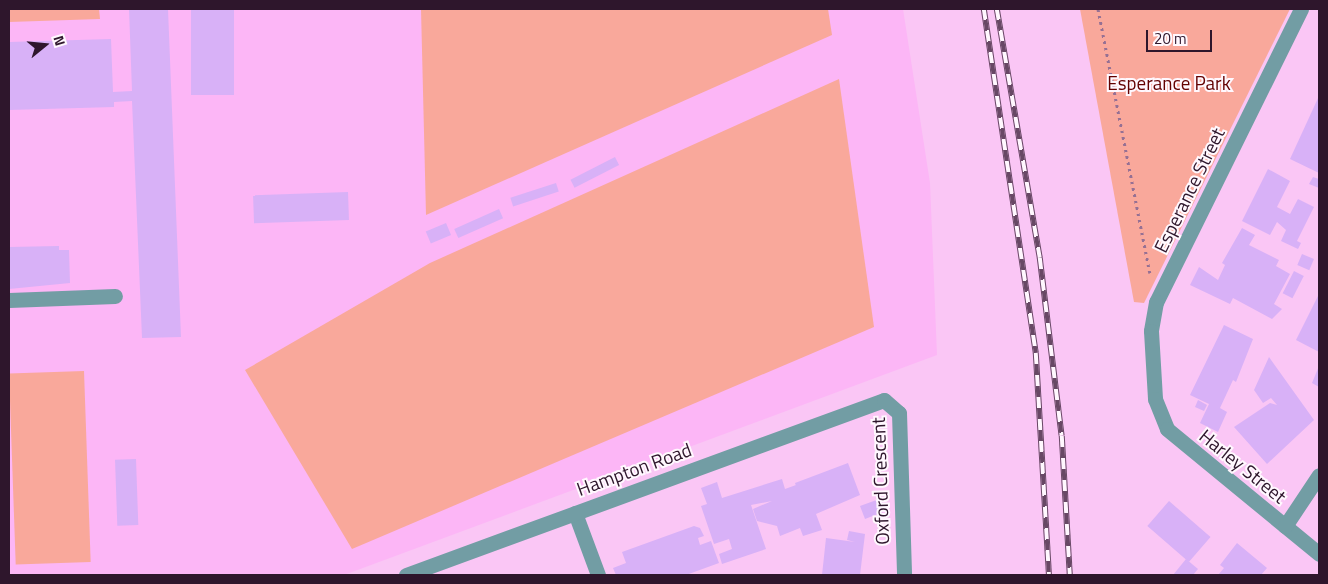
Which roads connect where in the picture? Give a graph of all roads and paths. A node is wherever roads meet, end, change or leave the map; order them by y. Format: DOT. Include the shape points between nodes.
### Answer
graph roads {
  1 [pos="1098,9"];
  2 [pos="1301,9"];
  3 [pos="115,296"];
  4 [pos="9,300"];
  5 [pos="1156,302"];
  6 [pos="1155,399"];
  7 [pos="877,401"];
  8 [pos="1319,475"];
  9 [pos="575,513"];
  10 [pos="1285,526"];
  11 [pos="1319,554"];
  12 [pos="406,575"];
  13 [pos="598,575"];
  14 [pos="904,575"];
  1 -- 5 [label="path"];
  2 -- 5 [label="street, Esperance Street"];
  3 -- 4 [label="street"];
  5 -- 6 [label="street, Esperance Street" via="1151,331"];
  6 -- 10 [label="street, Harley Street" via="1167,429 1176,438"];
  7 -- 9 [label="street, Hampton Road"];
  7 -- 14 [label="street, Oxford Crescent" via="892,402 899,413"];
  8 -- 10 [label="street"];
  9 -- 12 [label="street, Hampton Road"];
  9 -- 13 [label="street"];
  10 -- 11 [label="street, Harley Street"];
}
